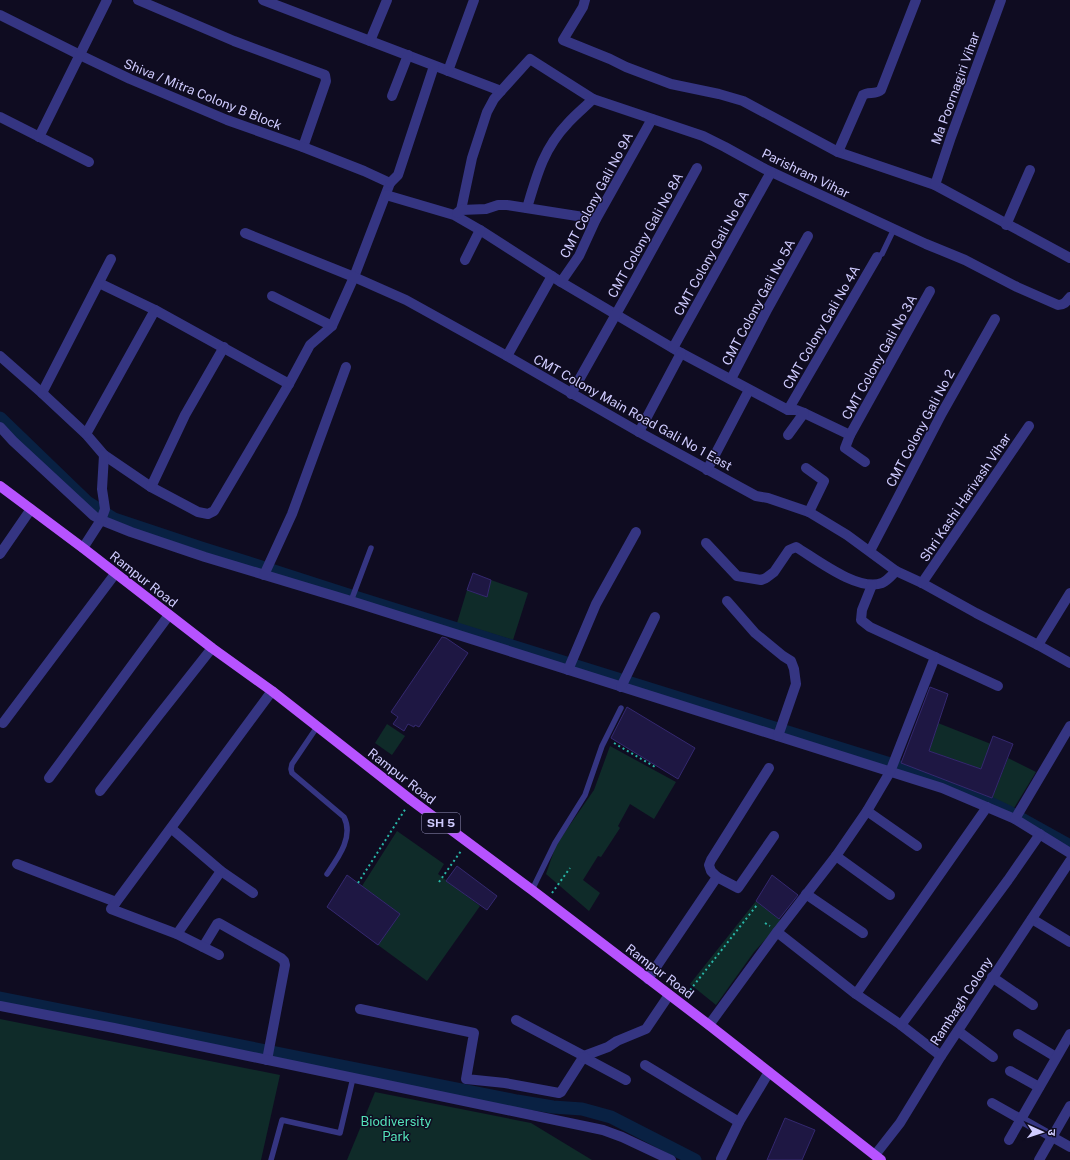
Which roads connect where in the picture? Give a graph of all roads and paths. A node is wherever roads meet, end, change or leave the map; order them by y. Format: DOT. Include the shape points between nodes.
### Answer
graph roads {
  1 [pos="107,0"];
  2 [pos="138,0"];
  3 [pos="263,0"];
  4 [pos="387,0"];
  5 [pos="474,0"];
  6 [pos="585,0"];
  7 [pos="916,0"];
  8 [pos="1001,0"];
  9 [pos="290,5"];
  10 [pos="0,15"];
  11 [pos="370,41"];
  12 [pos="408,55"];
  13 [pos="80,56"];
  14 [pos="434,66"];
  15 [pos="448,71"];
  16 [pos="500,91"];
  17 [pos="392,96"];
  18 [pos="593,99"];
  19 [pos="0,117"];
  20 [pos="652,119"];
  21 [pos="39,137"];
  22 [pos="304,147"];
  23 [pos="838,152"];
  24 [pos="88,162"];
  25 [pos="697,168"];
  26 [pos="1030,170"];
  27 [pos="771,172"];
  28 [pos="390,183"];
  29 [pos="935,185"];
  30 [pos="386,195"];
  31 [pos="527,208"];
  32 [pos="457,213"];
  33 [pos="596,219"];
  34 [pos="1006,225"];
  35 [pos="894,229"];
  36 [pos="480,230"];
  37 [pos="245,233"];
  38 [pos="808,236"];
  39 [pos="877,256"];
  40 [pos="1070,258"];
  41 [pos="112,259"];
  42 [pos="465,260"];
  43 [pos="552,276"];
  44 [pos="354,277"];
  45 [pos="561,282"];
  46 [pos="99,283"];
  47 [pos="930,291"];
  48 [pos="272,296"];
  49 [pos="1070,297"];
  50 [pos="155,310"];
  51 [pos="616,314"];
  52 [pos="995,319"];
  53 [pos="332,326"];
  54 [pos="224,348"];
  55 [pos="677,350"];
  56 [pos="0,356"];
  57 [pos="508,356"];
  58 [pos="346,367"];
  59 [pos="731,379"];
  60 [pos="290,384"];
  61 [pos="749,390"];
  62 [pos="42,393"];
  63 [pos="571,394"];
  64 [pos="788,410"];
  65 [pos="804,413"];
  66 [pos="1029,426"];
  67 [pos="0,427"];
  68 [pos="639,432"];
  69 [pos="86,434"];
  70 [pos="788,435"];
  71 [pos="850,435"];
  72 [pos="104,455"];
  73 [pos="865,462"];
  74 [pos="806,468"];
  75 [pos="708,470"];
  76 [pos="0,486"];
  77 [pos="151,487"];
  78 [pos="31,509"];
  79 [pos="809,512"];
  80 [pos="103,515"];
  81 [pos="636,532"];
  82 [pos="706,543"];
  83 [pos="83,548"];
  84 [pos="371,548"];
  85 [pos="870,552"];
  86 [pos="0,554"];
  87 [pos="267,570"];
  88 [pos="896,571"];
  89 [pos="115,574"];
  90 [pos="922,583"];
  91 [pos="872,585"];
  92 [pos="1070,593"];
  93 [pos="352,598"];
  94 [pos="727,602"];
  95 [pos="169,615"];
  96 [pos="655,617"];
  97 [pos="1038,645"];
  98 [pos="212,648"];
  99 [pos="935,657"];
  100 [pos="1070,663"];
  101 [pos="570,666"];
  102 [pos="623,683"];
  103 [pos="998,686"];
  104 [pos="272,691"];
  105 [pos="621,708"];
  106 [pos="3,723"];
  107 [pos="1070,726"];
  108 [pos="317,728"];
  109 [pos="779,733"];
  110 [pos="606,738"];
  111 [pos="655,767"];
  112 [pos="892,767"];
  113 [pos="769,768"];
  114 [pos="49,778"];
  115 [pos="100,791"];
  116 [pos="411,800"];
  117 [pos="987,807"];
  118 [pos="867,811"];
  119 [pos="1016,816"];
  120 [pos="172,829"];
  121 [pos="1040,834"];
  122 [pos="774,836"];
  123 [pos="467,842"];
  124 [pos="917,846"];
  125 [pos="1070,853"];
  126 [pos="836,856"];
  127 [pos="1070,861"];
  128 [pos="17,864"];
  129 [pos="570,868"];
  130 [pos="221,871"];
  131 [pos="327,874"];
  132 [pos="717,877"];
  133 [pos="439,882"];
  134 [pos="358,883"];
  135 [pos="532,890"];
  136 [pos="253,893"];
  137 [pos="806,894"];
  138 [pos="890,895"];
  139 [pos="546,900"];
  140 [pos="116,902"];
  141 [pos="757,905"];
  142 [pos="1032,919"];
  143 [pos="777,932"];
  144 [pos="863,933"];
  145 [pos="178,934"];
  146 [pos="1070,942"];
  147 [pos="203,947"];
  148 [pos="219,955"];
  149 [pos="992,978"];
  150 [pos="648,980"];
  151 [pos="856,994"];
  152 [pos="669,995"];
  153 [pos="680,1003"];
  154 [pos="1033,1005"];
  155 [pos="0,1006"];
  156 [pos="360,1009"];
  157 [pos="516,1020"];
  158 [pos="709,1025"];
  159 [pos="900,1025"];
  160 [pos="958,1031"];
  161 [pos="1018,1034"];
  162 [pos="1070,1034"];
  163 [pos="268,1055"];
  164 [pos="584,1056"];
  165 [pos="941,1056"];
  166 [pos="993,1057"];
  167 [pos="1056,1057"];
  168 [pos="645,1065"];
  169 [pos="1010,1070"];
  170 [pos="769,1072"];
  171 [pos="353,1078"];
  172 [pos="626,1080"];
  173 [pos="1039,1087"];
  174 [pos="992,1103"];
  175 [pos="1070,1106"];
  176 [pos="1020,1119"];
  177 [pos="739,1122"];
  178 [pos="1052,1137"];
  179 [pos="1009,1140"];
  180 [pos="1070,1147"];
  181 [pos="878,1158"];
  182 [pos="721,1159"];
  183 [pos="271,1160"];
  184 [pos="671,1160"];
  185 [pos="1038,1160"];
  1 -- 13 [label="street"];
  2 -- 22 [label="street" via="234,41 326,75"];
  3 -- 9 [label="street"];
  4 -- 11 [label="street"];
  5 -- 15 [label="street"];
  6 -- 23 [label="street" via="583,8 563,40 671,84 743,101"];
  7 -- 23 [label="street" via="881,90 863,95"];
  8 -- 29 [label="street, Ma Poornagiri Vihar"];
  9 -- 11 [label="street"];
  10 -- 13 [label="street, Shiva / Mitra Colony B Block"];
  11 -- 12 [label="street"];
  12 -- 14 [label="street"];
  12 -- 17 [label="street"];
  13 -- 21 [label="street"];
  13 -- 22 [label="street, Shiva / Mitra Colony B Block" via="227,120"];
  14 -- 15 [label="street"];
  14 -- 28 [label="street" via="398,175"];
  15 -- 16 [label="street"];
  16 -- 18 [label="street, Parishram Vihar" via="530,59"];
  16 -- 32 [label="street" via="487,112"];
  18 -- 20 [label="street, Parishram Vihar"];
  18 -- 31 [label="street" via="568,122 544,157"];
  19 -- 21 [label="street"];
  20 -- 27 [label="street, Parishram Vihar" via="703,136"];
  20 -- 33 [label="street, CMT Colony Gali No 9A"];
  21 -- 24 [label="street"];
  22 -- 28 [label="street, Shiva / Mitra Colony B Block"];
  23 -- 29 [label="street"];
  25 -- 51 [label="street, CMT Colony Gali No 8A"];
  26 -- 34 [label="street"];
  27 -- 35 [label="street, Parishram Vihar"];
  27 -- 55 [label="street, CMT Colony Gali No 6A"];
  28 -- 30 [label="street"];
  29 -- 34 [label="street"];
  30 -- 32 [label="street"];
  30 -- 44 [label="street"];
  31 -- 32 [label="street" via="498,205"];
  31 -- 33 [label="street"];
  32 -- 36 [label="street"];
  33 -- 45 [label="street, CMT Colony Gali No 9A" via="579,256"];
  34 -- 40 [label="street"];
  35 -- 39 [label="lane" via="882,254"];
  35 -- 49 [label="street, Parishram Vihar" via="1058,305 1066,303"];
  36 -- 42 [label="street"];
  36 -- 43 [label="street"];
  37 -- 44 [label="street, CMT Colony Main Road Gali No 1 East"];
  38 -- 59 [label="street, CMT Colony Gali No 5A"];
  39 -- 64 [label="street, CMT Colony Gali No 4A"];
  41 -- 46 [label="street"];
  43 -- 45 [label="street"];
  43 -- 57 [label="street"];
  44 -- 53 [label="street"];
  44 -- 57 [label="street, CMT Colony Main Road Gali No 1 East" via="406,300"];
  45 -- 51 [label="street"];
  46 -- 50 [label="street"];
  46 -- 62 [label="street"];
  47 -- 71 [label="street, CMT Colony Gali No 3A"];
  48 -- 53 [label="street"];
  50 -- 54 [label="street"];
  50 -- 69 [label="street"];
  51 -- 55 [label="street"];
  51 -- 63 [label="street, CMT Colony Gali No 8A"];
  52 -- 85 [label="street, CMT Colony Gali No 2" via="942,413"];
  53 -- 60 [label="street" via="310,345"];
  54 -- 60 [label="street"];
  54 -- 77 [label="street" via="185,415"];
  55 -- 59 [label="street"];
  55 -- 68 [label="street, CMT Colony Gali No 6A"];
  56 -- 62 [label="street"];
  57 -- 63 [label="street, CMT Colony Main Road Gali No 1 East"];
  58 -- 87 [label="street" via="292,514"];
  59 -- 61 [label="street"];
  60 -- 77 [label="street" via="214,511 208,514 198,512"];
  61 -- 64 [label="street"];
  61 -- 75 [label="street"];
  62 -- 69 [label="street"];
  63 -- 68 [label="street, CMT Colony Main Road Gali No 1 East"];
  64 -- 65 [label="street"];
  65 -- 70 [label="street"];
  65 -- 71 [label="street"];
  66 -- 90 [label="street, Shri Kashi Harivash Vihar"];
  67 -- 80 [label="street" via="88,510"];
  68 -- 75 [label="street, CMT Colony Main Road Gali No 1 East"];
  69 -- 72 [label="street"];
  71 -- 73 [label="street" via="845,448"];
  72 -- 77 [label="street"];
  72 -- 80 [label="street"];
  74 -- 79 [label="street" via="824,481"];
  75 -- 79 [label="street, CMT Colony Main Road Gali No 1 East" via="756,496"];
  76 -- 78 [label="main road, Rampur Road / SH 5"];
  78 -- 83 [label="main road, Rampur Road / SH 5"];
  78 -- 86 [label="street"];
  79 -- 85 [label="street, CMT Colony Main Road Gali No 1 East"];
  80 -- 83 [label="street"];
  80 -- 87 [label="street" via="131,532 153,540 205,557"];
  81 -- 101 [label="street" via="596,604"];
  82 -- 91 [label="street" via="736,576 761,580 766,578 774,572 789,550 796,547 834,571"];
  83 -- 89 [label="main road, Rampur Road / SH 5"];
  84 -- 93 [label="lane"];
  85 -- 88 [label="street, CMT Colony Main Road Gali No 1 East"];
  87 -- 93 [label="street"];
  88 -- 90 [label="street, CMT Colony Main Road Gali No 1 East"];
  88 -- 91 [label="street" via="883,583"];
  89 -- 95 [label="main road, Rampur Road / SH 5"];
  89 -- 106 [label="street"];
  90 -- 97 [label="street, CMT Colony Main Road Gali No 1 East"];
  91 -- 99 [label="street" via="862,610 861,620 870,627"];
  92 -- 97 [label="street"];
  93 -- 101 [label="street"];
  94 -- 109 [label="street" via="755,633 791,661 796,684"];
  95 -- 98 [label="main road, Rampur Road / SH 5"];
  95 -- 114 [label="street"];
  96 -- 102 [label="street"];
  97 -- 100 [label="street, CMT Colony Main Road Gali No 1 East"];
  98 -- 104 [label="main road, Rampur Road / SH 5"];
  98 -- 115 [label="street"];
  99 -- 103 [label="street"];
  99 -- 112 [label="street"];
  101 -- 102 [label="street"];
  102 -- 109 [label="street"];
  104 -- 108 [label="main road, Rampur Road / SH 5"];
  104 -- 120 [label="street"];
  105 -- 110 [label="lane"];
  107 -- 119 [label="street"];
  108 -- 116 [label="main road, Rampur Road / SH 5"];
  108 -- 131 [label="lane" via="291,769 292,773 344,817 347,823 344,846"];
  109 -- 112 [label="street"];
  110 -- 111 [label="path"];
  110 -- 135 [label="lane" via="585,795 554,843"];
  112 -- 117 [label="street"];
  112 -- 118 [label="street"];
  113 -- 132 [label="street" via="711,860 711,871"];
  116 -- 123 [label="main road, Rampur Road / SH 5"];
  116 -- 134 [label="path"];
  117 -- 119 [label="street"];
  117 -- 151 [label="street"];
  118 -- 124 [label="street"];
  118 -- 126 [label="street"];
  119 -- 121 [label="street"];
  120 -- 130 [label="street"];
  120 -- 140 [label="street"];
  121 -- 125 [label="street"];
  121 -- 159 [label="street"];
  122 -- 132 [label="street" via="738,888"];
  123 -- 133 [label="path"];
  123 -- 135 [label="main road, Rampur Road / SH 5"];
  126 -- 137 [label="street"];
  126 -- 138 [label="street"];
  127 -- 142 [label="street, Rambagh Colony"];
  128 -- 140 [label="street"];
  129 -- 139 [label="path"];
  130 -- 136 [label="street"];
  130 -- 145 [label="street"];
  132 -- 150 [label="street"];
  135 -- 139 [label="main road, Rampur Road / SH 5"];
  137 -- 143 [label="street"];
  137 -- 144 [label="street"];
  139 -- 150 [label="main road, Rampur Road / SH 5"];
  140 -- 145 [label="street" via="111,909"];
  141 -- 153 [label="path"];
  142 -- 146 [label="street"];
  142 -- 149 [label="street, Rambagh Colony"];
  143 -- 151 [label="street"];
  143 -- 158 [label="street"];
  145 -- 147 [label="street"];
  147 -- 148 [label="street"];
  147 -- 163 [label="street" via="219,923 284,961"];
  149 -- 154 [label="street"];
  149 -- 160 [label="street, Rambagh Colony"];
  150 -- 152 [label="main road, Rampur Road / SH 5"];
  151 -- 159 [label="street"];
  152 -- 153 [label="main road, Rampur Road / SH 5"];
  152 -- 164 [label="street" via="646,1029"];
  153 -- 158 [label="main road, Rampur Road / SH 5"];
  155 -- 163 [label="street"];
  156 -- 164 [label="street" via="474,1033 466,1079 559,1093"];
  157 -- 164 [label="street"];
  158 -- 170 [label="main road, Rampur Road / SH 5"];
  159 -- 165 [label="street"];
  160 -- 165 [label="street, Rambagh Colony"];
  160 -- 166 [label="street"];
  161 -- 167 [label="street"];
  162 -- 167 [label="street"];
  163 -- 171 [label="street"];
  164 -- 172 [label="street"];
  165 -- 181 [label="street, Rambagh Colony"];
  167 -- 173 [label="street"];
  168 -- 177 [label="street"];
  169 -- 173 [label="street"];
  170 -- 177 [label="street"];
  170 -- 181 [label="main road, Rampur Road / SH 5"];
  171 -- 183 [label="lane" via="340,1133 282,1120"];
  171 -- 184 [label="street" via="603,1130 622,1136"];
  173 -- 176 [label="street"];
  174 -- 176 [label="street"];
  175 -- 178 [label="street"];
  176 -- 178 [label="street"];
  176 -- 179 [label="street"];
  177 -- 182 [label="street"];
  178 -- 180 [label="street"];
  178 -- 185 [label="street"];
}
